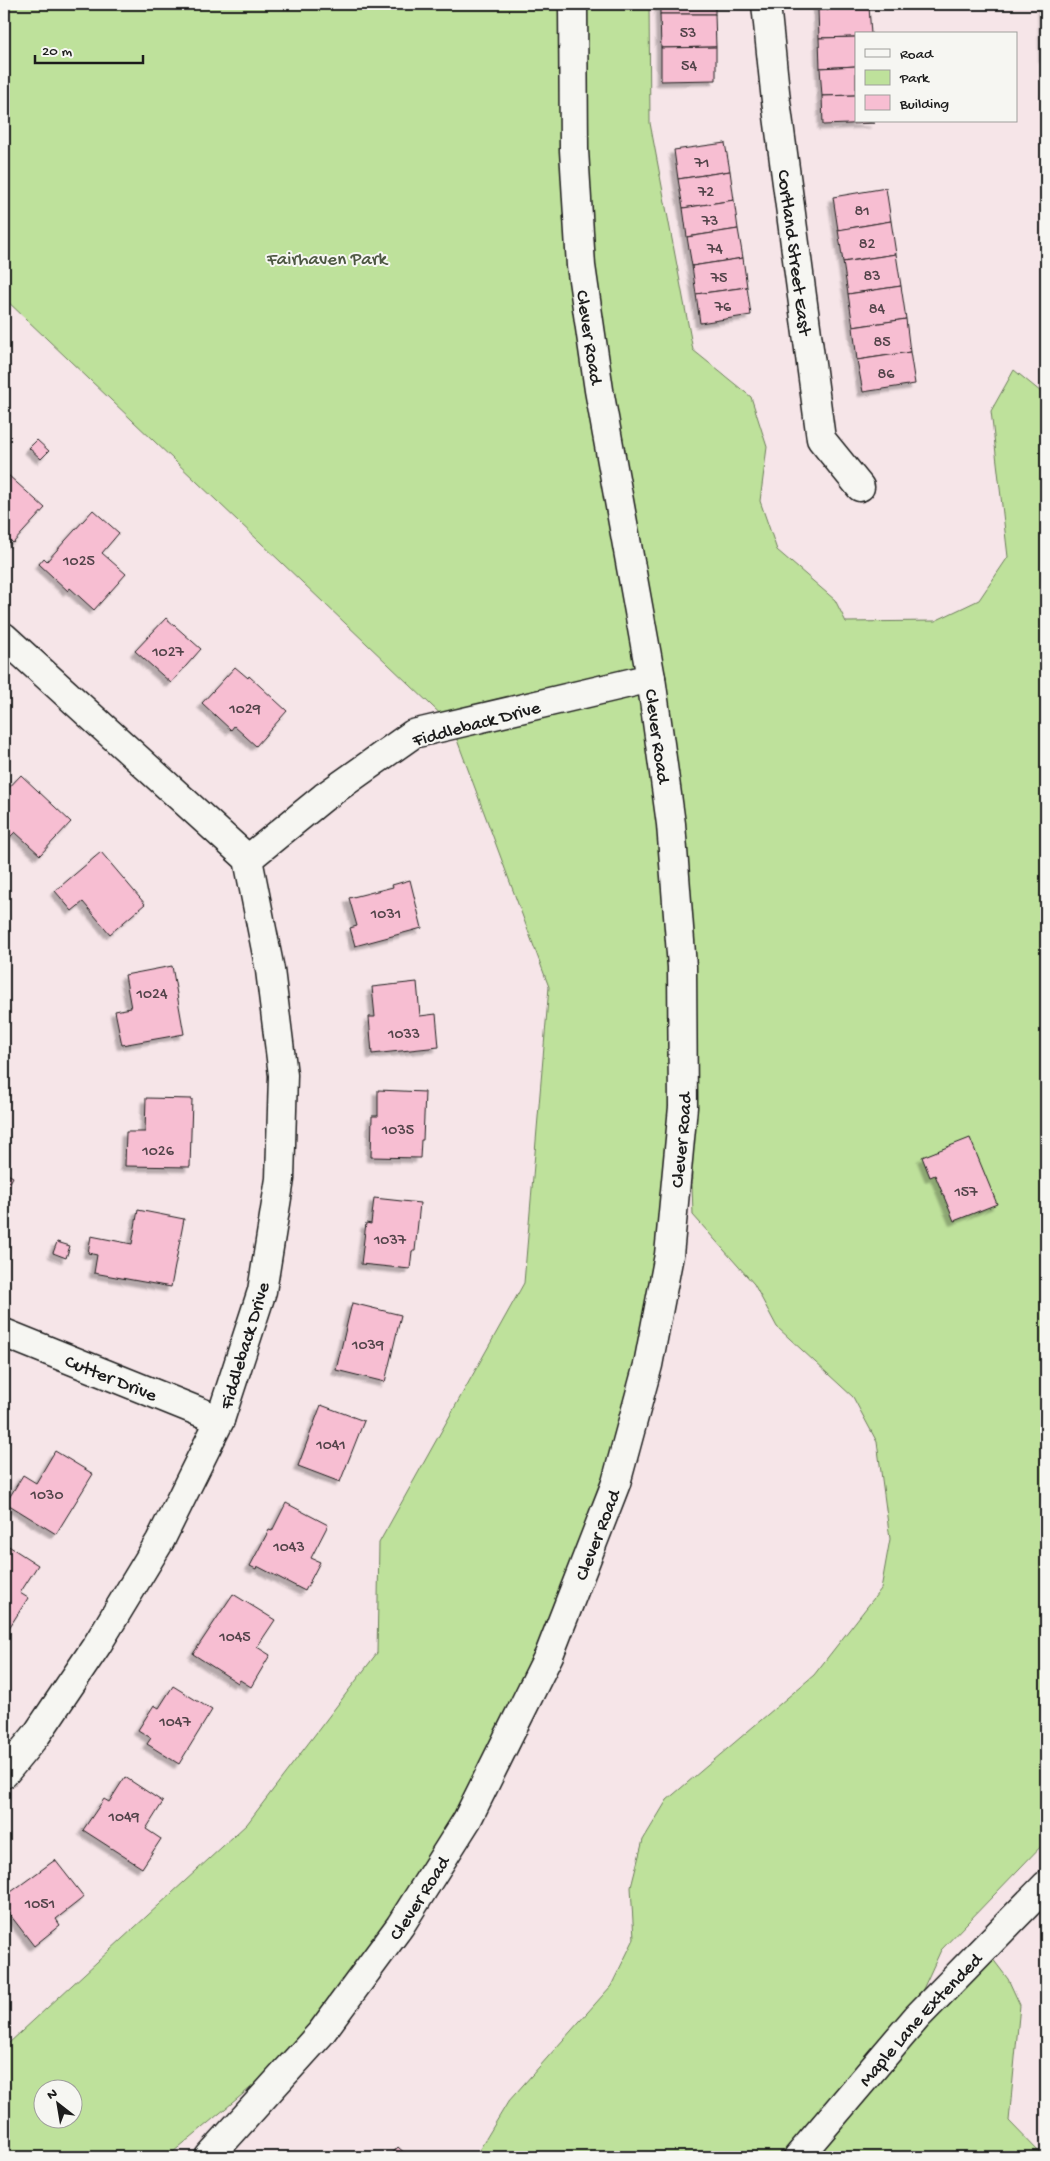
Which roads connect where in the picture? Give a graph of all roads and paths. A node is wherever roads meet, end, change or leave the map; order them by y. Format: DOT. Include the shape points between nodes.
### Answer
graph roads {
  1 [pos="573,4"];
  2 [pos="766,4"];
  3 [pos="860,487"];
  4 [pos="4,637"];
  5 [pos="651,678"];
  6 [pos="248,858"];
  7 [pos="4,1333"];
  8 [pos="220,1420"];
  9 [pos="4,1774"];
  10 [pos="1046,1885"];
  11 [pos="210,2157"];
  12 [pos="798,2157"];
  1 -- 5 [label="street, Clever Road" via="574,150 580,266"];
  2 -- 3 [label="street, Cortland Street East" via="821,439"];
  4 -- 6 [label="street"];
  5 -- 6 [label="street, Fiddleback Drive" via="413,734 324,796"];
  5 -- 11 [label="street, Clever Road" via="671,824 682,966 683,1107 669,1255 648,1365 616,1483 549,1655 467,1820 400,1926 321,2033"];
  6 -- 8 [label="street, Fiddleback Drive" via="270,970 283,1075 280,1179 262,1291"];
  7 -- 8 [label="street, Cutter Drive"];
  8 -- 9 [label="street, Fiddleback Drive" via="160,1541 97,1645 37,1734"];
  10 -- 12 [label="street, Maple Lane Extended" via="917,2017"];
}
